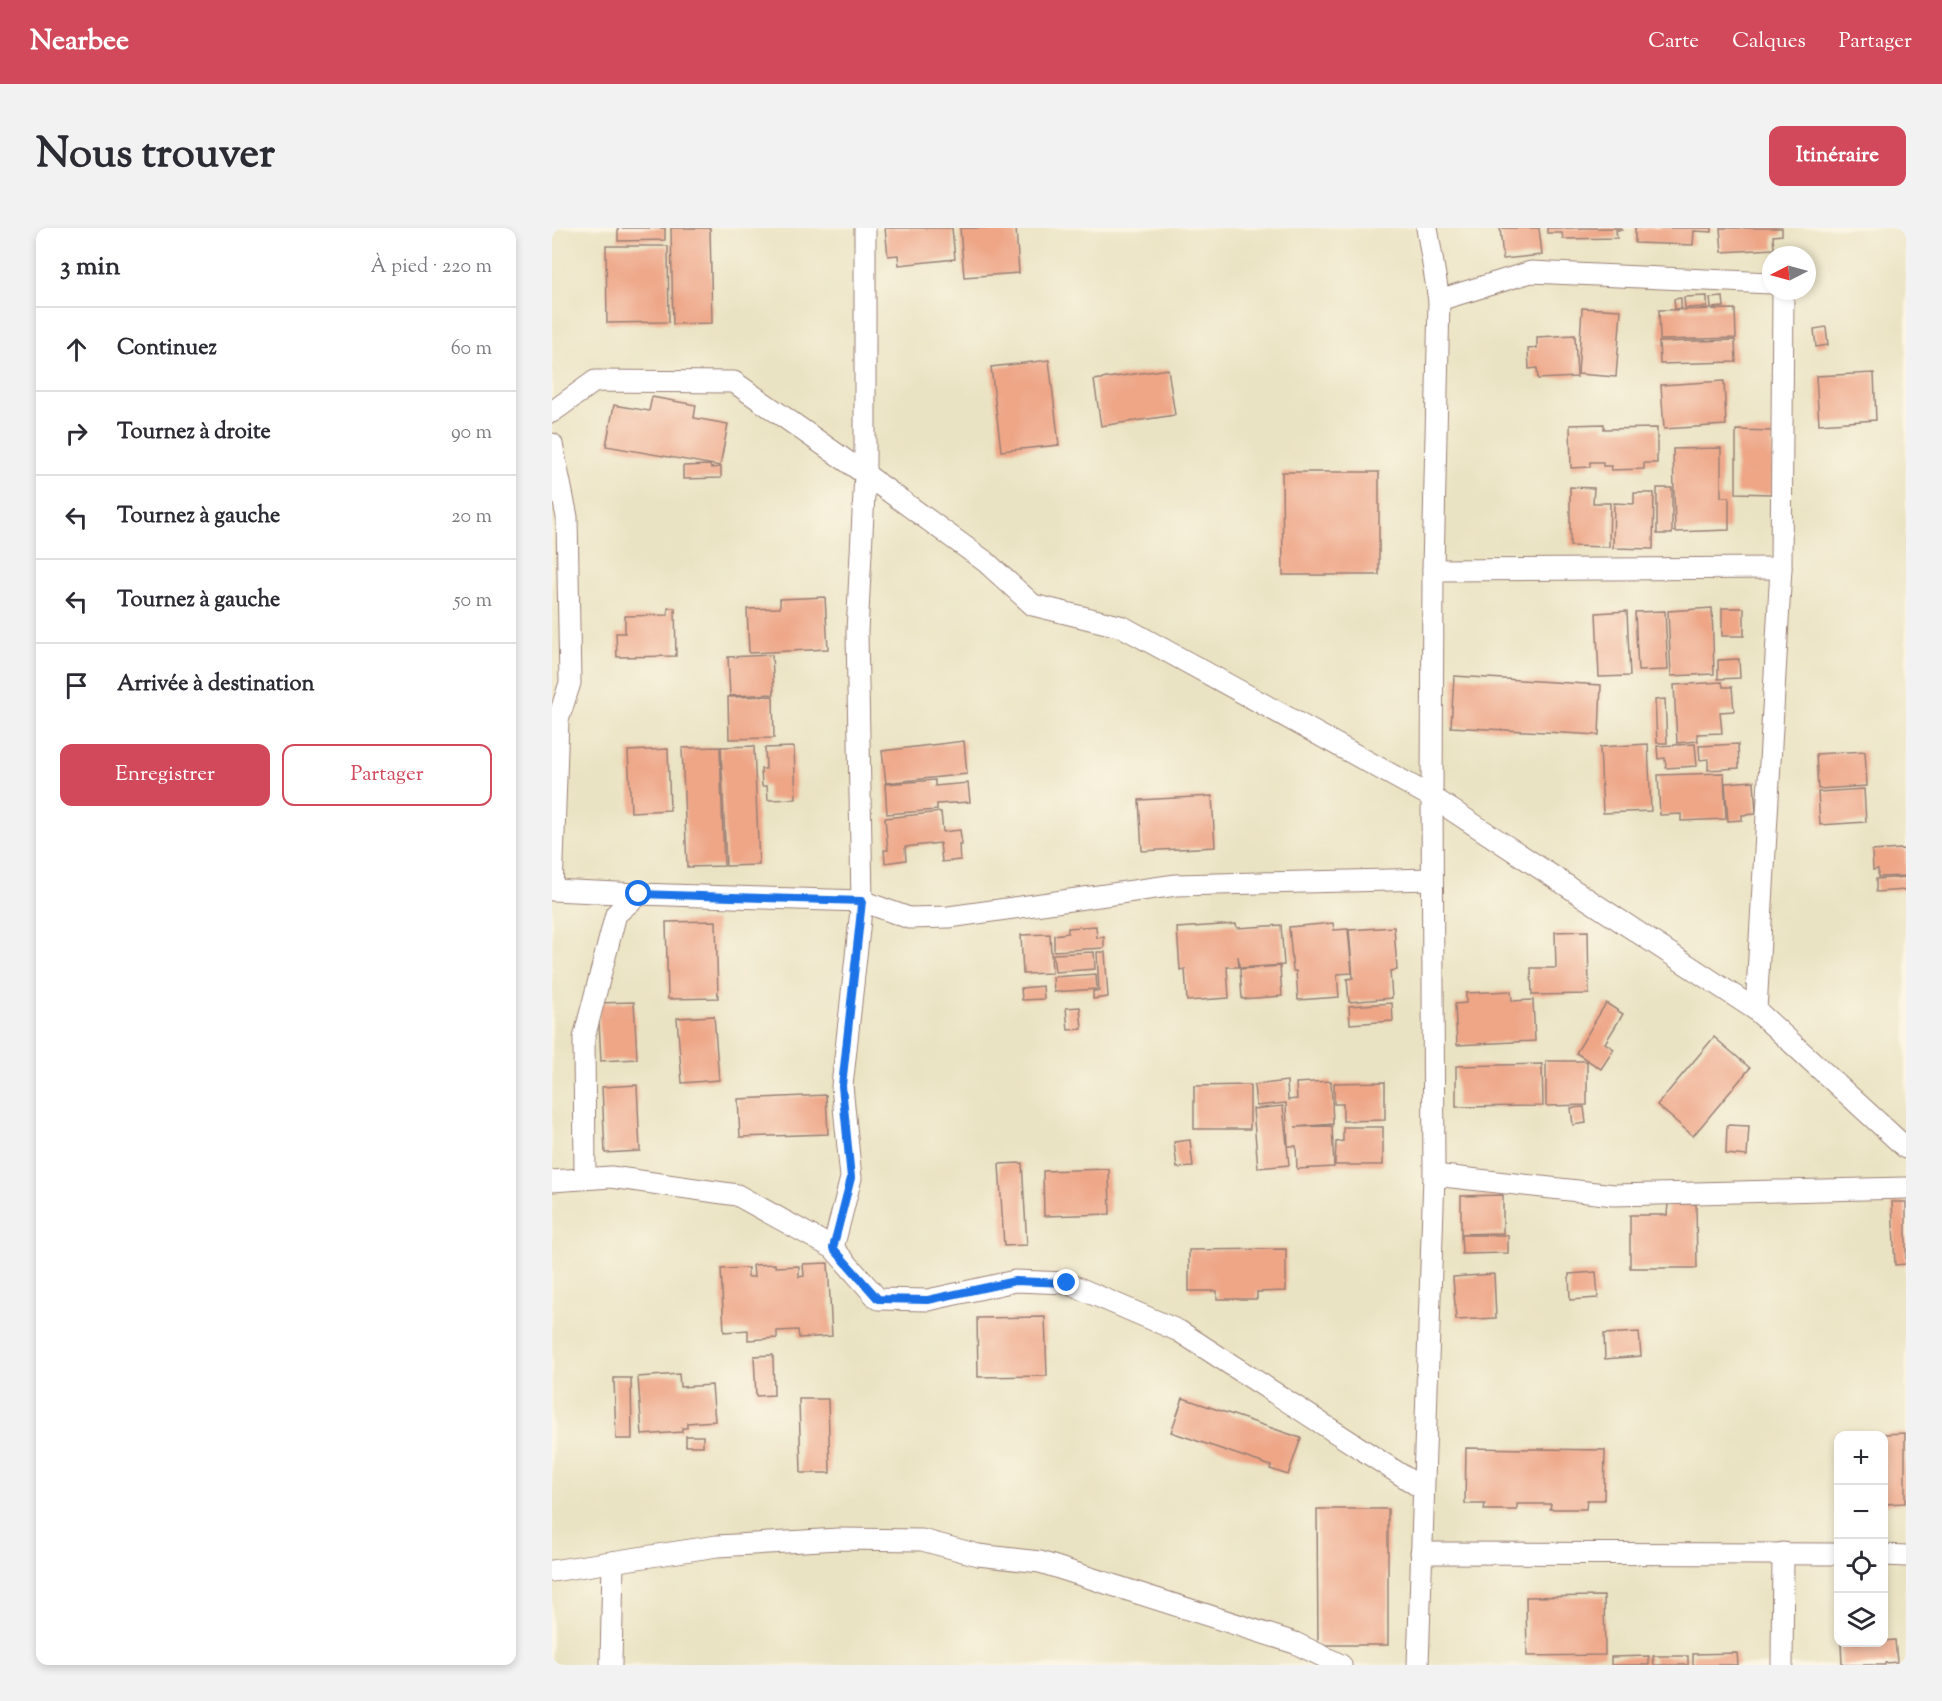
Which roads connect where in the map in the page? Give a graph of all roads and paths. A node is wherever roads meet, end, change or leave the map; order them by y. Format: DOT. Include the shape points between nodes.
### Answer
graph roads {
  1 [pos="865,228"];
  2 [pos="1427,228"];
  3 [pos="1762,283"];
  4 [pos="1439,300"];
  5 [pos="1783,300"];
  6 [pos="552,412"];
  7 [pos="552,444"];
  8 [pos="866,474"];
  9 [pos="1781,568"];
  10 [pos="1433,570"];
  11 [pos="1432,797"];
  12 [pos="1432,879"];
  13 [pos="639,894"];
  14 [pos="862,901"];
  15 [pos="1756,1010"];
  16 [pos="1906,1148"];
  17 [pos="1434,1175"];
  18 [pos="585,1178"];
  19 [pos="552,1181"];
  20 [pos="1906,1188"];
  21 [pos="833,1248"];
  22 [pos="1423,1489"];
  23 [pos="1421,1553"];
  24 [pos="1783,1553"];
  25 [pos="1834,1554"];
  26 [pos="1888,1555"];
  27 [pos="1906,1556"];
  28 [pos="613,1562"];
  29 [pos="552,1571"];
  30 [pos="611,1665"];
  31 [pos="1341,1665"];
  32 [pos="1418,1665"];
  33 [pos="1782,1665"];
  1 -- 8 [label="street"];
  2 -- 4 [label="street"];
  3 -- 4 [label="street" via="1531,272"];
  4 -- 10 [label="street"];
  5 -- 9 [label="street"];
  6 -- 8 [label="street" via="595,381 734,382"];
  7 -- 13 [label="street" via="567,517 570,683 558,720 552,890"];
  8 -- 11 [label="street" via="986,562 1033,605 1123,627"];
  8 -- 14 [label="street" via="857,632"];
  9 -- 10 [label="street"];
  9 -- 15 [label="street"];
  10 -- 11 [label="street"];
  11 -- 12 [label="street"];
  11 -- 15 [label="street"];
  12 -- 14 [label="street" via="1176,885 949,917 909,918"];
  12 -- 17 [label="street"];
  13 -- 14 [label="street"];
  13 -- 18 [label="street" via="616,914 584,1038"];
  14 -- 21 [label="street" via="842,1086 851,1178"];
  15 -- 16 [label="street"];
  17 -- 20 [label="street" via="1614,1195"];
  17 -- 22 [label="street"];
  18 -- 19 [label="street"];
  18 -- 21 [label="street" via="611,1177 737,1195"];
  21 -- 22 [label="street" via="878,1299 928,1300 1015,1281 1067,1283 1179,1331"];
  22 -- 23 [label="street"];
  23 -- 24 [label="street"];
  23 -- 32 [label="street"];
  24 -- 25 [label="street"];
  24 -- 33 [label="street"];
  26 -- 27 [label="street"];
  28 -- 29 [label="street"];
  28 -- 30 [label="street"];
  28 -- 31 [label="street" via="717,1546 839,1539 922,1540 978,1555 1040,1562 1295,1643"];
}
